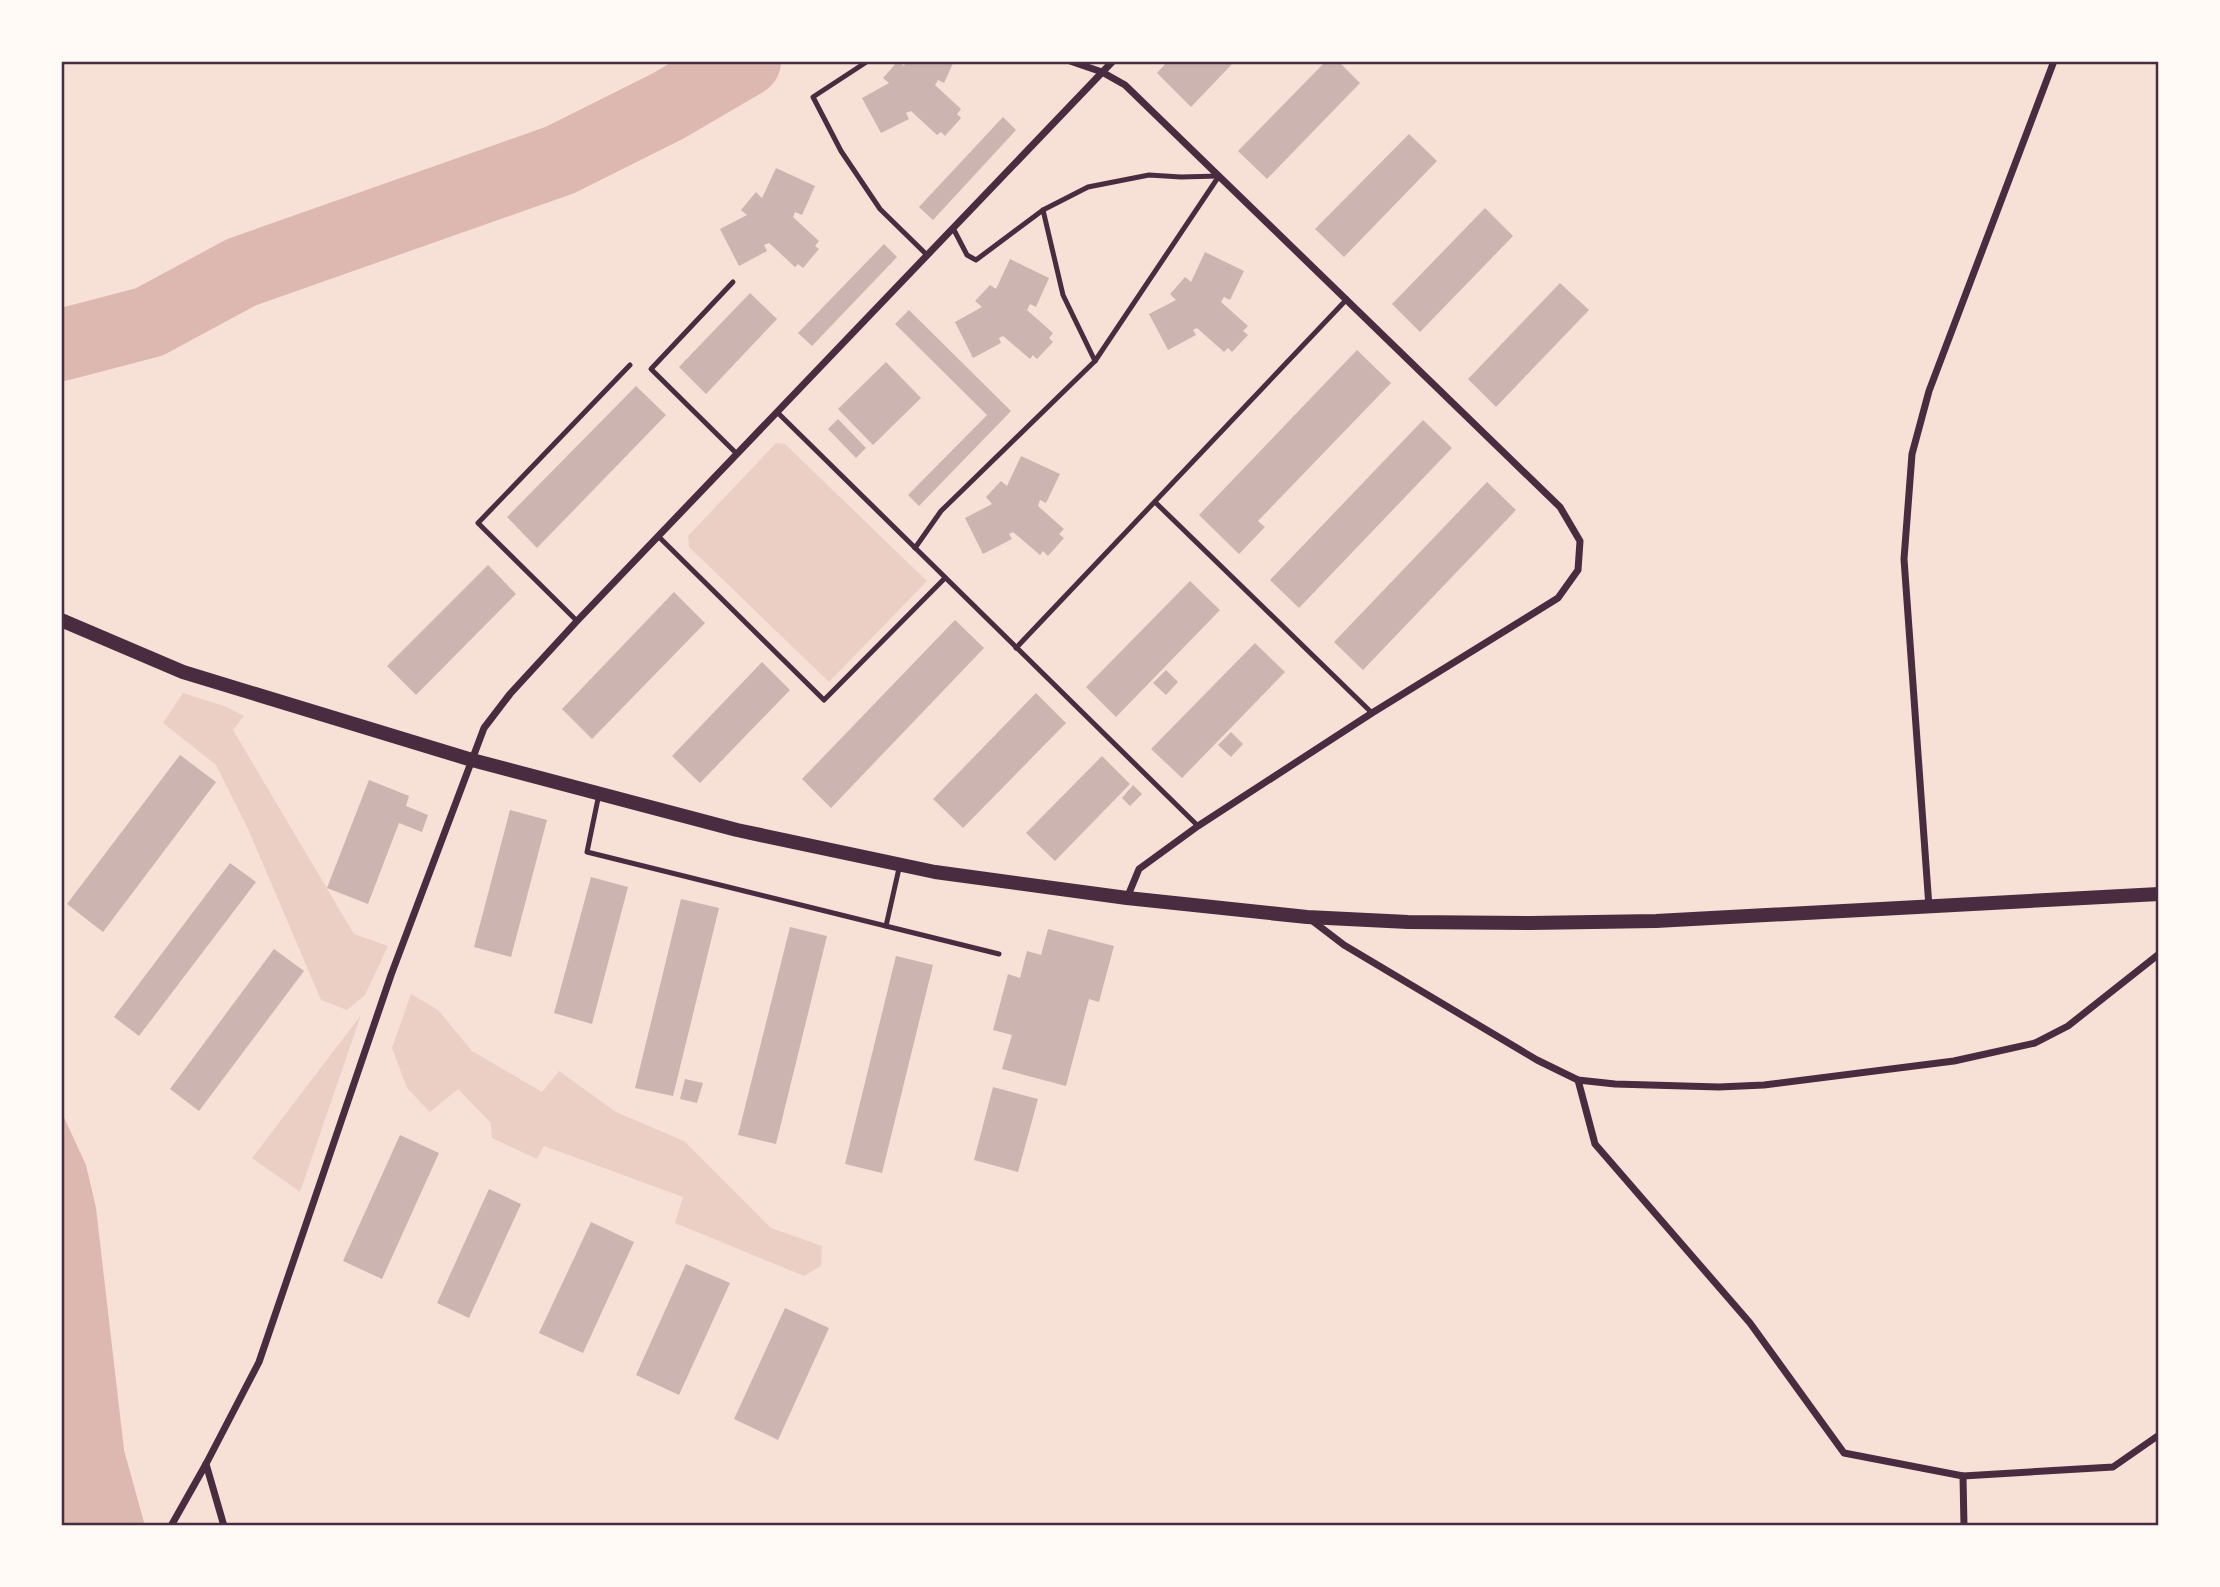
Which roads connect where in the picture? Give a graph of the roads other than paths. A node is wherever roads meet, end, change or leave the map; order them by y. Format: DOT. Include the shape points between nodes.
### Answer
graph roads {
  1 [pos="868,61"];
  2 [pos="1070,61"];
  3 [pos="1113,61"];
  4 [pos="2054,61"];
  5 [pos="1102,72"];
  6 [pos="1219,176"];
  7 [pos="1043,210"];
  8 [pos="953,228"];
  9 [pos="927,255"];
  10 [pos="733,282"];
  11 [pos="1347,299"];
  12 [pos="1095,361"];
  13 [pos="631,365"];
  14 [pos="776,412"];
  15 [pos="737,454"];
  16 [pos="1155,502"];
  17 [pos="658,536"];
  18 [pos="915,548"];
  19 [pos="945,578"];
  20 [pos="61,620"];
  21 [pos="578,621"];
  22 [pos="1016,648"];
  23 [pos="1372,713"];
  24 [pos="472,760"];
  25 [pos="599,794"];
  26 [pos="1198,826"];
  27 [pos="900,864"];
  28 [pos="2159,894"];
  29 [pos="1128,898"];
  30 [pos="1929,908"];
  31 [pos="1307,916"];
  32 [pos="886,926"];
  33 [pos="999,954"];
  34 [pos="2159,954"];
  35 [pos="1578,1080"];
  36 [pos="2159,1436"];
  37 [pos="206,1464"];
  38 [pos="1963,1476"];
  39 [pos="171,1526"];
  40 [pos="224,1526"];
  41 [pos="1964,1526"];
  1 -- 9 [label="lane" via="813,97 841,151 880,209"];
  2 -- 5 [label="street"];
  3 -- 5 [label="street"];
  4 -- 30 [label="street" via="1929,391 1912,454 1903,559"];
  5 -- 6 [label="street" via="1125,85"];
  5 -- 8 [label="street"];
  6 -- 7 [label="lane" via="1149,175 1088,187"];
  6 -- 11 [label="street"];
  6 -- 12 [label="lane"];
  7 -- 8 [label="lane" via="976,260 967,254"];
  7 -- 12 [label="lane" via="1063,295"];
  8 -- 9 [label="street"];
  9 -- 14 [label="street"];
  10 -- 15 [label="lane" via="651,369"];
  11 -- 16 [label="lane"];
  11 -- 23 [label="street" via="1560,507 1580,541 1578,570 1558,598"];
  12 -- 18 [label="lane" via="942,511"];
  13 -- 21 [label="lane" via="478,523"];
  14 -- 15 [label="street"];
  14 -- 18 [label="lane"];
  15 -- 17 [label="street"];
  16 -- 22 [label="lane"];
  16 -- 23 [label="lane"];
  17 -- 19 [label="lane" via="824,700"];
  17 -- 21 [label="street"];
  18 -- 19 [label="lane"];
  19 -- 22 [label="lane"];
  20 -- 24 [label="main road" via="183,671"];
  21 -- 24 [label="street" via="484,728"];
  22 -- 26 [label="lane"];
  23 -- 26 [label="street"];
  24 -- 25 [label="main road"];
  24 -- 37 [label="street" via="391,975 259,1362"];
  25 -- 27 [label="main road" via="737,830"];
  25 -- 32 [label="lane" via="587,852"];
  26 -- 29 [label="street" via="1139,869"];
  27 -- 29 [label="main road"];
  27 -- 32 [label="lane"];
  28 -- 30 [label="main road"];
  29 -- 31 [label="main road"];
  30 -- 31 [label="main road" via="1544,923"];
  31 -- 35 [label="street" via="1344,945"];
  32 -- 33 [label="lane"];
  34 -- 35 [label="street" via="2068,1026 2035,1043 1954,1061 1764,1085"];
  35 -- 38 [label="street" via="1595,1144 1750,1323 1844,1452"];
  36 -- 38 [label="street" via="2113,1467"];
  37 -- 39 [label="street"];
  37 -- 40 [label="street"];
  38 -- 41 [label="street"];
}
